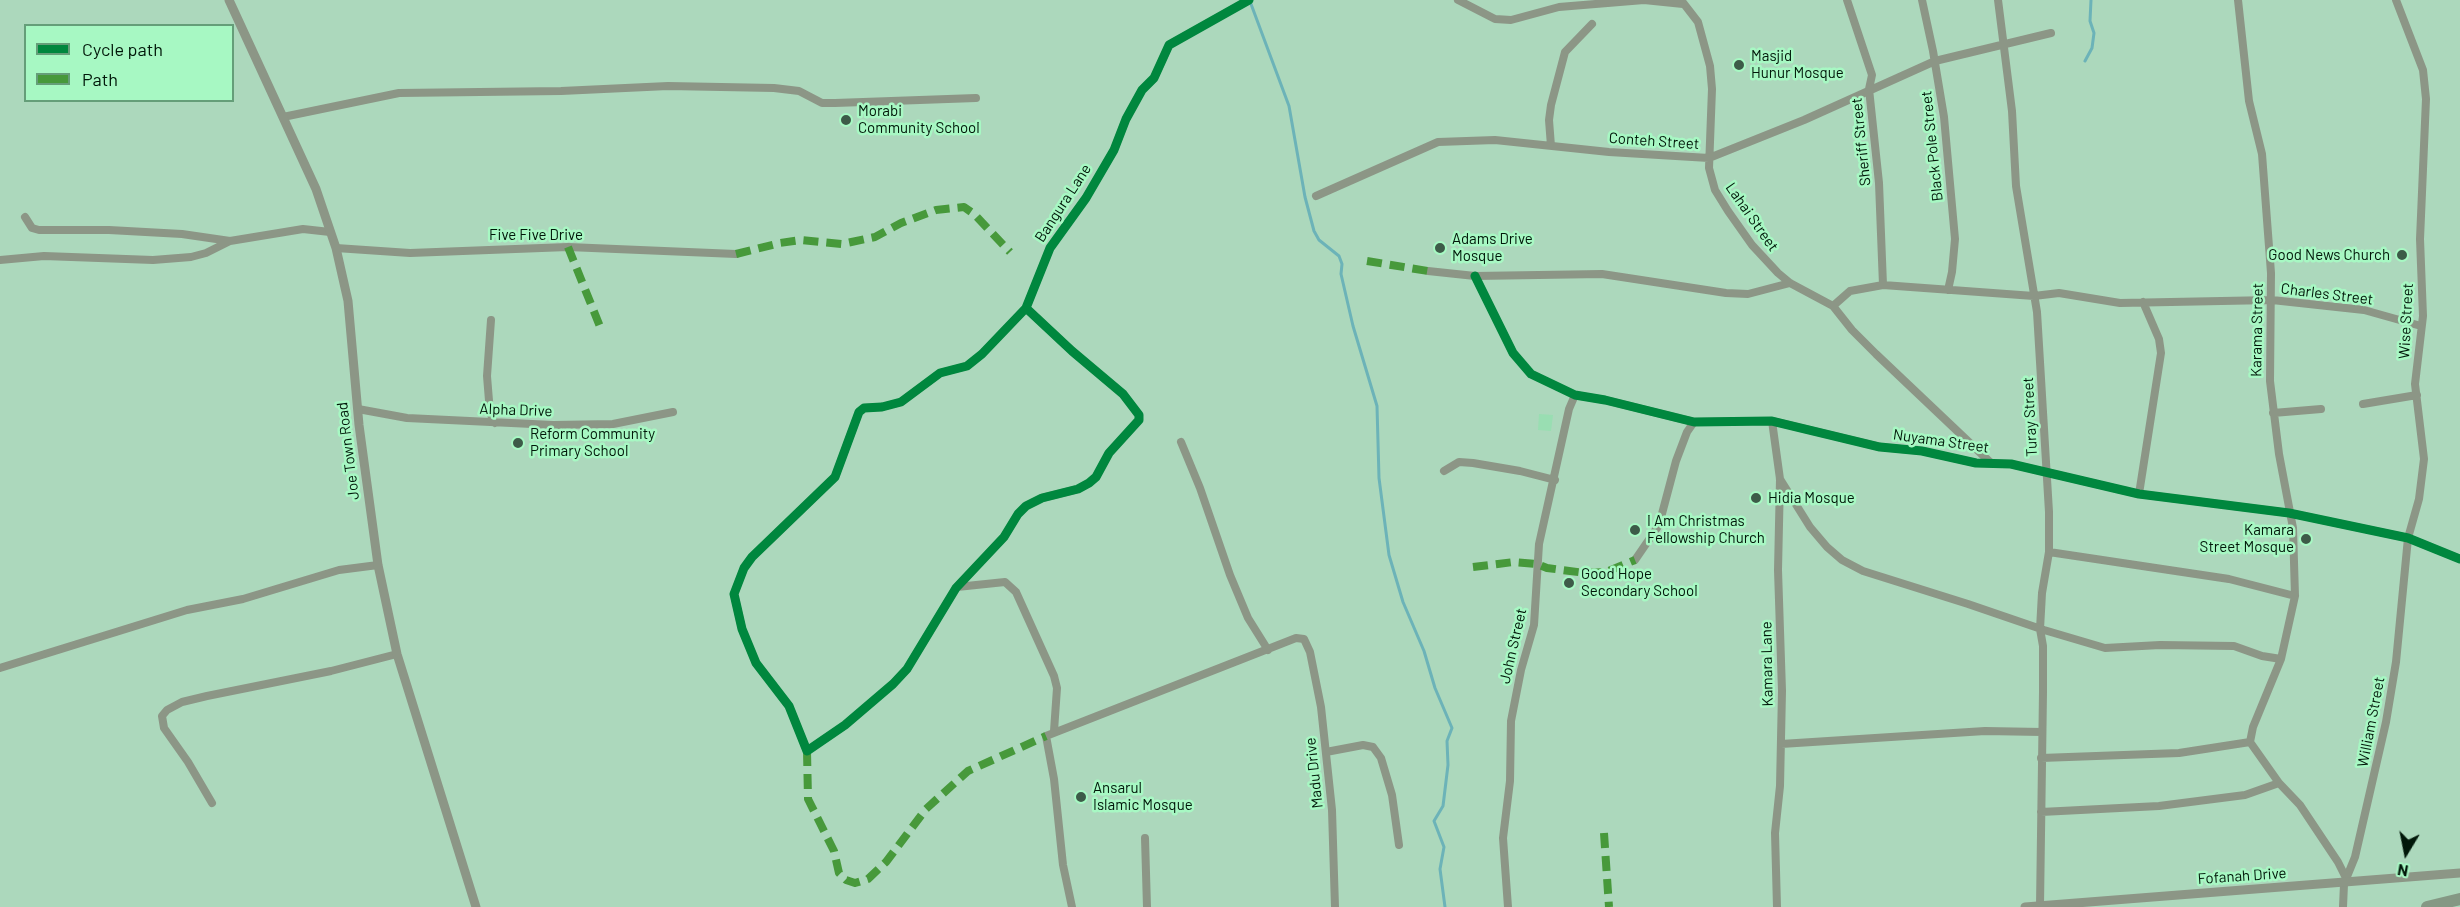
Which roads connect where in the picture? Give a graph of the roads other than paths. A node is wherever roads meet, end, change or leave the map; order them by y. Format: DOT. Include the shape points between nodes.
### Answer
graph roads {
  1 [pos="229,0"];
  2 [pos="1249,0"];
  3 [pos="1458,0"];
  4 [pos="1847,0"];
  5 [pos="1922,0"];
  6 [pos="1998,0"];
  7 [pos="2238,0"];
  8 [pos="2396,0"];
  9 [pos="1682,2"];
  10 [pos="1592,24"];
  11 [pos="2051,33"];
  12 [pos="2002,45"];
  13 [pos="1935,61"];
  14 [pos="1869,89"];
  15 [pos="976,98"];
  16 [pos="283,117"];
  17 [pos="1551,146"];
  18 [pos="1709,158"];
  19 [pos="1316,196"];
  20 [pos="25,217"];
  21 [pos="330,232"];
  22 [pos="230,241"];
  23 [pos="336,248"];
  24 [pos="736,254"];
  25 [pos="0,260"];
  26 [pos="1428,271"];
  27 [pos="1475,276"];
  28 [pos="1790,283"];
  29 [pos="1883,285"];
  30 [pos="1948,290"];
  31 [pos="2034,296"];
  32 [pos="2272,300"];
  33 [pos="2143,302"];
  34 [pos="1833,306"];
  35 [pos="1026,308"];
  36 [pos="491,320"];
  37 [pos="2421,326"];
  38 [pos="1575,395"];
  39 [pos="2417,395"];
  40 [pos="2363,404"];
  41 [pos="358,408"];
  42 [pos="2321,409"];
  43 [pos="673,412"];
  44 [pos="2273,413"];
  45 [pos="1772,421"];
  46 [pos="1694,422"];
  47 [pos="495,423"];
  48 [pos="1181,442"];
  49 [pos="1991,463"];
  50 [pos="1444,471"];
  51 [pos="2047,472"];
  52 [pos="1780,478"];
  53 [pos="1555,480"];
  54 [pos="2139,494"];
  55 [pos="2289,513"];
  56 [pos="2409,538"];
  57 [pos="2049,552"];
  58 [pos="1635,560"];
  59 [pos="2460,560"];
  60 [pos="378,565"];
  61 [pos="956,588"];
  62 [pos="2295,596"];
  63 [pos="2040,629"];
  64 [pos="1268,650"];
  65 [pos="397,654"];
  66 [pos="2281,659"];
  67 [pos="0,668"];
  68 [pos="1054,731"];
  69 [pos="2042,732"];
  70 [pos="2250,742"];
  71 [pos="1781,744"];
  72 [pos="1326,752"];
  73 [pos="2041,758"];
  74 [pos="2279,783"];
  75 [pos="212,803"];
  76 [pos="2041,812"];
  77 [pos="1144,838"];
  78 [pos="1400,845"];
  79 [pos="2460,873"];
  80 [pos="2345,881"];
  81 [pos="2460,899"];
  82 [pos="2040,906"];
  83 [pos="476,907"];
  84 [pos="1072,907"];
  85 [pos="1147,907"];
  86 [pos="1335,907"];
  87 [pos="1508,907"];
  88 [pos="1777,907"];
  89 [pos="2025,907"];
  90 [pos="2343,907"];
  91 [pos="2427,907"];
  1 -- 16 [label="street, Joe Town Road"];
  2 -- 35 [label="street, Bangura Lane" via="1169,45 1154,78 1126,118 1098,179 1050,248"];
  3 -- 9 [label="street" via="1496,19 1511,20 1559,7 1644,0"];
  4 -- 14 [label="street, Sheriff Street" via="1872,75"];
  5 -- 13 [label="street, Black Pole Street"];
  6 -- 12 [label="street, Turay Street"];
  7 -- 32 [label="street, Karama Street" via="2249,101 2262,154"];
  8 -- 37 [label="street, Wise Street" via="2423,70 2426,99"];
  9 -- 18 [label="street, Lahai Street" via="1698,22 1710,66"];
  10 -- 17 [label="street" via="1565,52 1551,105"];
  11 -- 12 [label="street, Conteh Street"];
  12 -- 13 [label="street, Conteh Street"];
  12 -- 31 [label="street, Turay Street" via="2012,111 2016,186"];
  13 -- 14 [label="street, Conteh Street"];
  13 -- 30 [label="street, Black Pole Street" via="1955,239"];
  14 -- 18 [label="street, Conteh Street"];
  14 -- 29 [label="street, Sheriff Street" via="1879,183"];
  15 -- 16 [label="street" via="822,103 800,91 774,88 668,86 399,93"];
  16 -- 21 [label="street, Joe Town Road" via="316,189"];
  17 -- 18 [label="street, Conteh Street"];
  17 -- 19 [label="street, Conteh Street" via="1495,140 1438,142"];
  18 -- 28 [label="street, Lahai Street" via="1715,190 1728,211 1752,245"];
  20 -- 22 [label="street" via="32,228 50,231 182,234"];
  21 -- 22 [label="street" via="303,229"];
  21 -- 23 [label="street, Joe Town Road"];
  22 -- 25 [label="street" via="206,253 182,258 44,256"];
  23 -- 24 [label="street, Five Five Drive" via="410,253 568,247"];
  23 -- 41 [label="street, Joe Town Road" via="348,301"];
  26 -- 27 [label="street"];
  27 -- 28 [label="street" via="1602,274 1748,294"];
  27 -- 38 [label="street, Nuyama Street" via="1513,353 1531,374"];
  28 -- 34 [label="street, Lahai Street"];
  29 -- 30 [label="street, Charles Street"];
  29 -- 34 [label="street, Charles Street" via="1851,291"];
  30 -- 31 [label="street, Charles Street"];
  31 -- 33 [label="street, Charles Street" via="2059,293 2120,303"];
  31 -- 51 [label="street, Turay Street"];
  32 -- 33 [label="street, Charles Street"];
  32 -- 37 [label="street, Charles Street" via="2364,310"];
  32 -- 44 [label="street, Karama Street" via="2269,328"];
  33 -- 54 [label="street" via="2160,346"];
  34 -- 49 [label="street, Lahai Street" via="1875,354"];
  35 -- 61 [label="street" via="1124,394 1139,420 1089,483 1026,506 1004,537"];
  35 -- 61 [label="street, Bangura Lane" via="967,366 940,373 901,402 859,412 835,477 752,557 734,594 742,629 756,663 789,706 807,751 900,676"];
  36 -- 47 [label="street" via="487,376 490,413"];
  37 -- 39 [label="street, Wise Street"];
  38 -- 46 [label="street, Nuyama Street"];
  38 -- 53 [label="street, John Street"];
  39 -- 40 [label="street"];
  39 -- 56 [label="street, Wise Street" via="2424,459"];
  41 -- 47 [label="street, Alpha Drive" via="407,418"];
  41 -- 60 [label="street, Joe Town Road"];
  42 -- 44 [label="street"];
  43 -- 47 [label="street, Alpha Drive" via="613,424"];
  44 -- 55 [label="street, Karama Street"];
  45 -- 46 [label="street, Nuyama Street"];
  45 -- 49 [label="street, Nuyama Street" via="1880,447"];
  45 -- 52 [label="street, Kamara Lane"];
  46 -- 58 [label="street" via="1676,461 1659,525"];
  48 -- 64 [label="street" via="1248,618"];
  49 -- 51 [label="street, Nuyama Street"];
  50 -- 53 [label="street" via="1459,462 1473,463"];
  51 -- 54 [label="street, Nuyama Street"];
  51 -- 57 [label="street, Turay Street"];
  52 -- 63 [label="street" via="1810,527 1842,560 1863,571"];
  52 -- 71 [label="street, Kamara Lane"];
  53 -- 87 [label="street, John Street" via="1539,544 1534,625 1511,721 1510,781 1503,838"];
  54 -- 55 [label="street, Nuyama Street"];
  55 -- 56 [label="street, Nuyama Street"];
  55 -- 62 [label="street, Karama Street"];
  56 -- 59 [label="street, Nuyama Street"];
  56 -- 80 [label="street, William Street" via="2386,722 2355,857"];
  57 -- 62 [label="street" via="2229,579"];
  57 -- 63 [label="street, Turay Street"];
  60 -- 65 [label="street, Joe Town Road"];
  60 -- 67 [label="street" via="339,570 272,591 187,610"];
  61 -- 68 [label="street" via="1005,582 1016,592 1054,676"];
  62 -- 66 [label="street, Karama Street"];
  63 -- 66 [label="street" via="2105,648 2234,646"];
  63 -- 69 [label="street, Turay Street"];
  64 -- 68 [label="street"];
  64 -- 72 [label="street, Madu Drive" via="1296,638 1304,639 1321,707"];
  65 -- 75 [label="street" via="182,702 167,710 162,716 164,728"];
  65 -- 83 [label="street, Joe Town Road"];
  66 -- 70 [label="street, Karama Street"];
  68 -- 84 [label="street" via="1046,736"];
  69 -- 71 [label="street" via="1985,731"];
  69 -- 73 [label="street, Turay Street"];
  70 -- 73 [label="street" via="2179,753"];
  70 -- 74 [label="street"];
  71 -- 88 [label="street, Kamara Lane" via="1775,833"];
  72 -- 78 [label="street" via="1363,745 1373,747 1381,758 1392,795"];
  72 -- 86 [label="street, Madu Drive"];
  73 -- 76 [label="street, Turay Street"];
  74 -- 76 [label="street" via="2245,795 2159,806"];
  74 -- 80 [label="street" via="2300,805"];
  76 -- 82 [label="street, Turay Street"];
  77 -- 85 [label="street"];
  79 -- 80 [label="street, Fofanah Drive"];
  80 -- 82 [label="street, Fofanah Drive"];
  80 -- 90 [label="street, William Street"];
  81 -- 91 [label="highway"];
  82 -- 89 [label="street, Fofanah Drive"];
}
